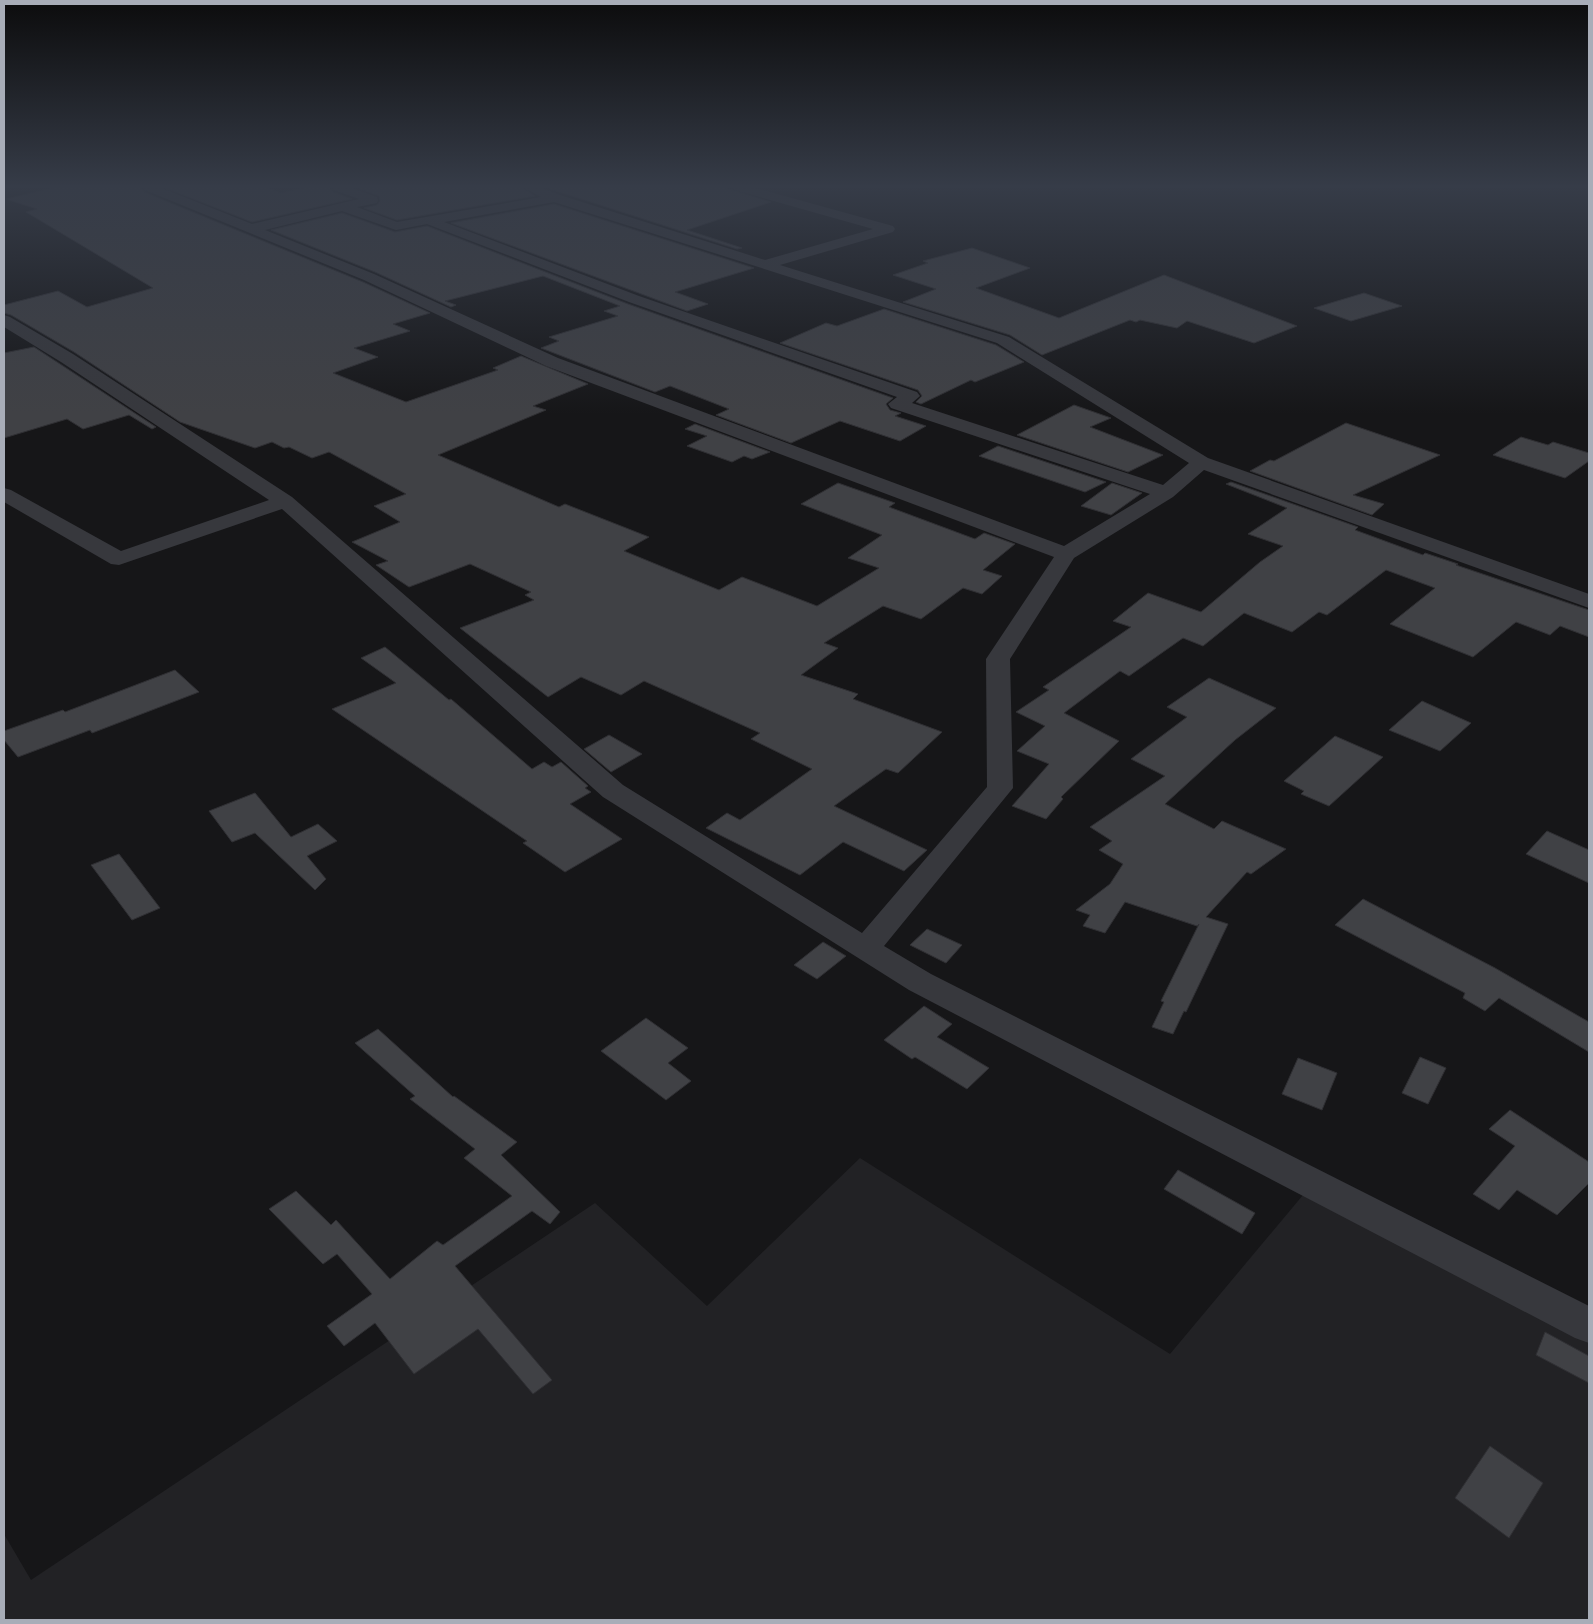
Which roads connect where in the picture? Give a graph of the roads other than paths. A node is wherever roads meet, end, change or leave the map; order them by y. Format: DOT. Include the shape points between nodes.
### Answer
graph roads {
  1 [pos="334,263"];
  2 [pos="540,263"];
  3 [pos="762,263"];
  4 [pos="770,263"];
  5 [pos="766,264"];
  6 [pos="4,320"];
  7 [pos="1200,462"];
  8 [pos="1166,493"];
  9 [pos="4,494"];
  10 [pos="285,501"];
  11 [pos="1066,554"];
  12 [pos="1589,601"];
  13 [pos="865,949"];
  14 [pos="1589,1325"];
  1 -- 11 [label="street" via="552,362"];
  2 -- 8 [label="street" via="911,396 897,404"];
  3 -- 5 [label="street"];
  4 -- 5 [label="street"];
  5 -- 7 [label="street" via="1003,340"];
  6 -- 10 [label="street"];
  7 -- 8 [label="street"];
  7 -- 12 [label="street"];
  8 -- 11 [label="street"];
  9 -- 10 [label="street" via="119,559"];
  10 -- 13 [label="street" via="613,791"];
  11 -- 13 [label="street" via="998,659 1000,788"];
  13 -- 14 [label="street" via="920,982"];
}
